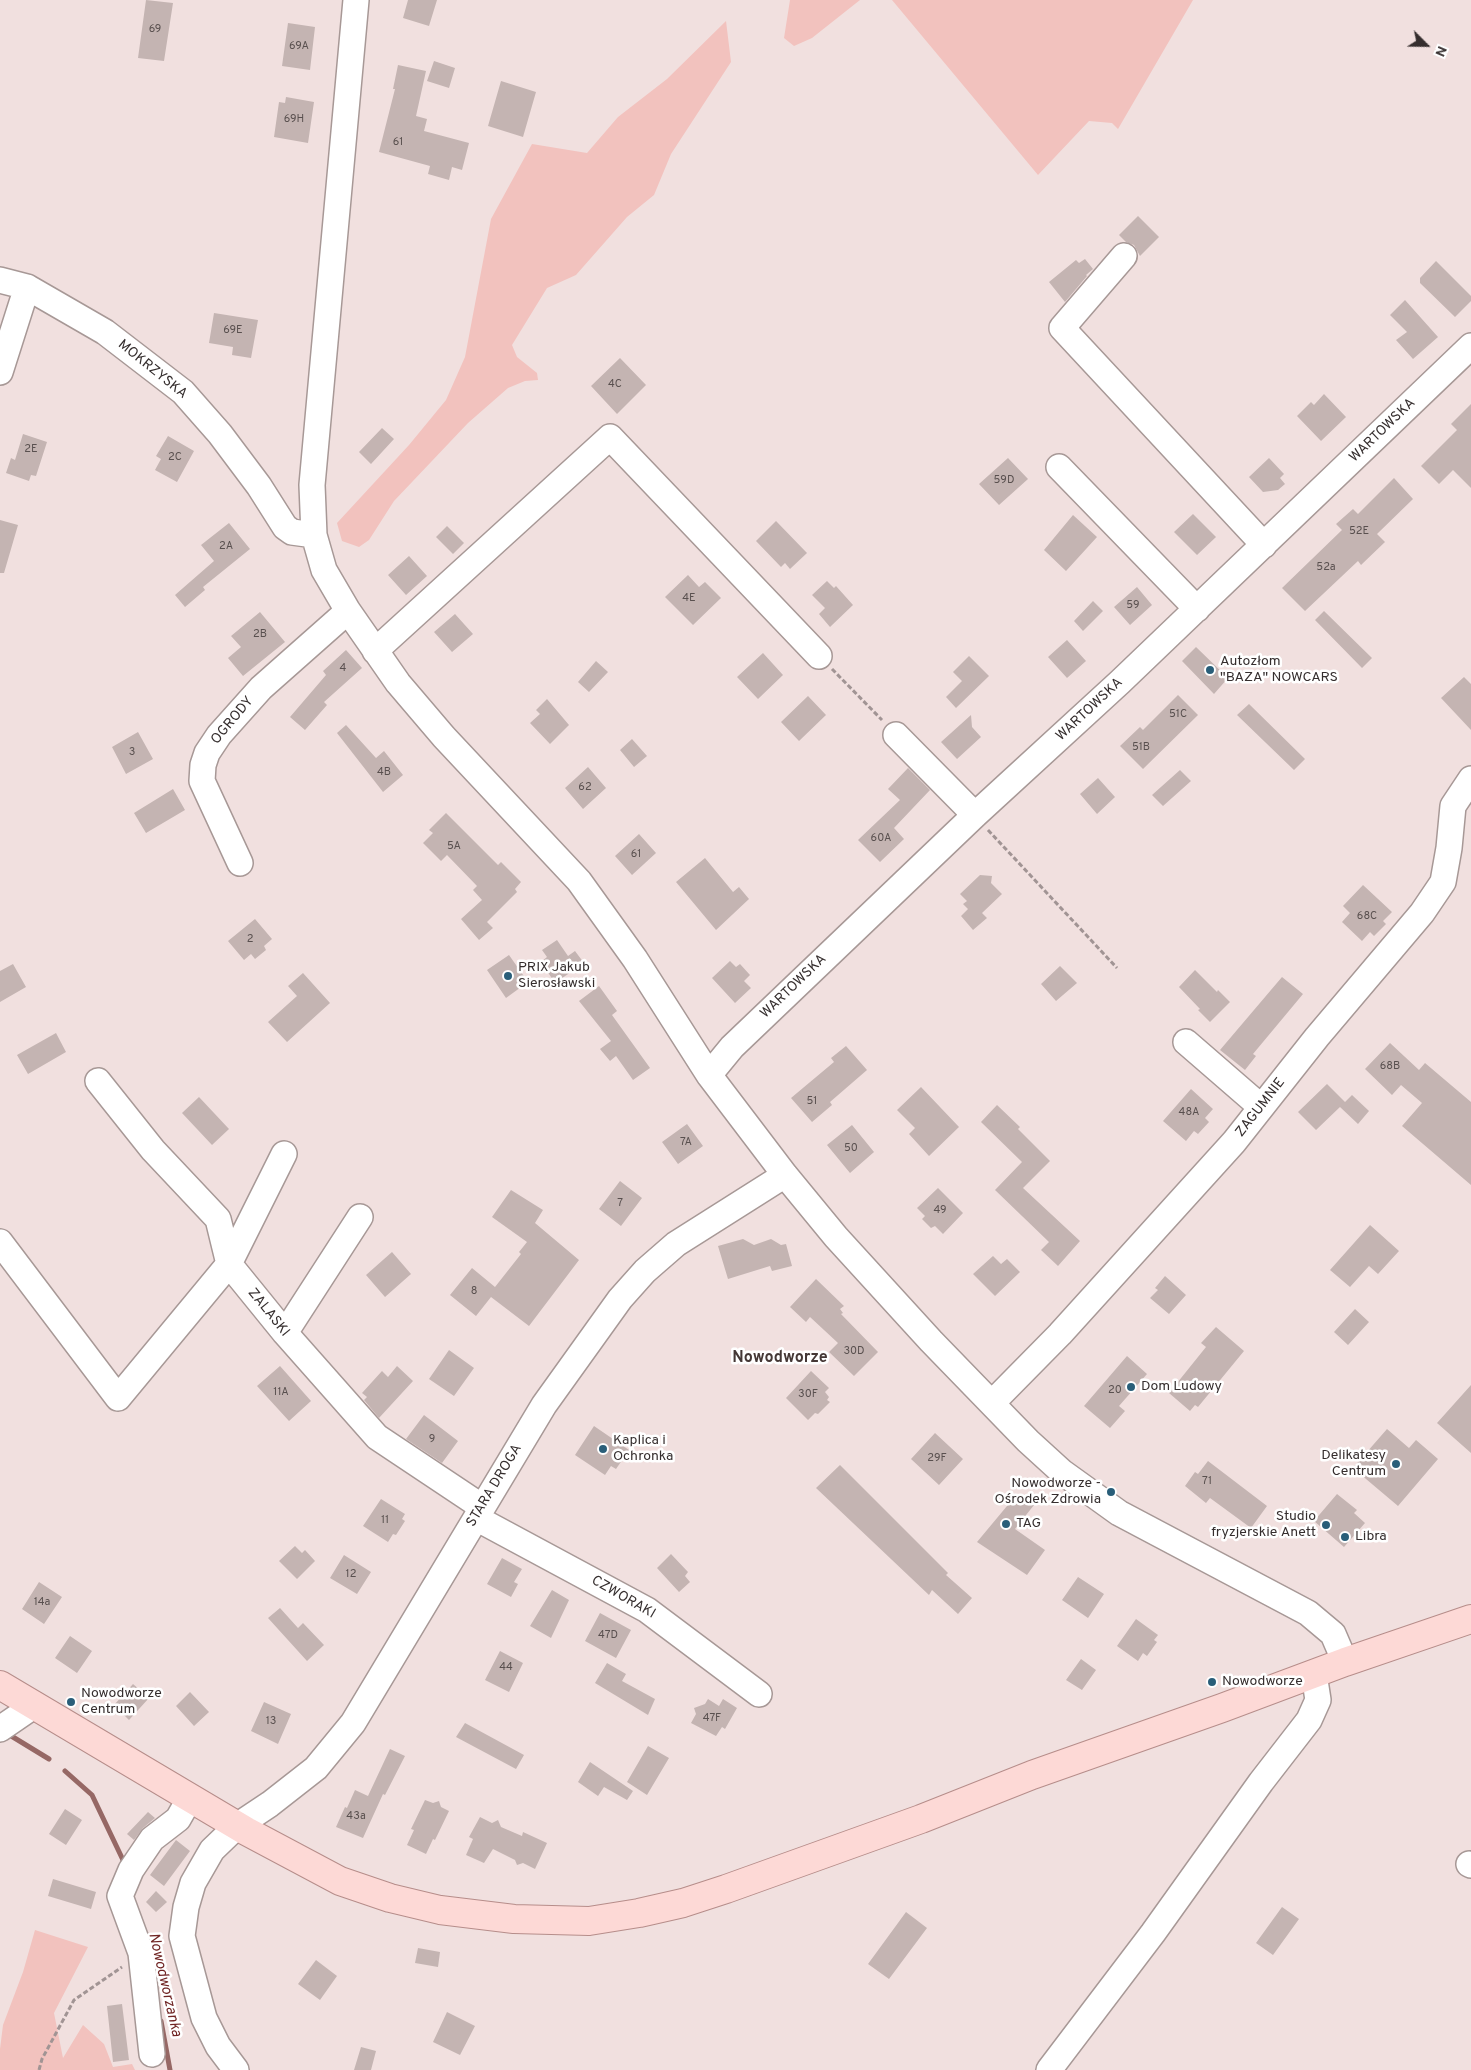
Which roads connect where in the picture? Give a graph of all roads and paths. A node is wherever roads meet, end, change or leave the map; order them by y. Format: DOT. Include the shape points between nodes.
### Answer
graph roads {
  1 [pos="356,0"];
  2 [pos="1124,256"];
  3 [pos="0,280"];
  4 [pos="27,287"];
  5 [pos="1471,346"];
  6 [pos="0,372"];
  7 [pos="1059,467"];
  8 [pos="314,535"];
  9 [pos="1264,545"];
  10 [pos="1197,609"];
  11 [pos="348,611"];
  12 [pos="375,651"];
  13 [pos="819,656"];
  14 [pos="896,735"];
  15 [pos="1471,779"];
  16 [pos="975,815"];
  17 [pos="240,863"];
  18 [pos="1118,968"];
  19 [pos="1186,1042"];
  20 [pos="709,1075"];
  21 [pos="98,1081"];
  22 [pos="1261,1107"];
  23 [pos="284,1154"];
  24 [pos="785,1176"];
  25 [pos="360,1217"];
  26 [pos="0,1242"];
  27 [pos="229,1264"];
  28 [pos="284,1333"];
  29 [pos="992,1403"];
  30 [pos="479,1513"];
  31 [pos="1471,1619"];
  32 [pos="1345,1662"];
  33 [pos="1314,1674"];
  34 [pos="0,1685"];
  35 [pos="760,1694"];
  36 [pos="35,1705"];
  37 [pos="0,1729"];
  38 [pos="190,1798"];
  39 [pos="237,1826"];
  40 [pos="141,1953"];
  41 [pos="152,2054"];
  42 [pos="39,2070"];
  43 [pos="236,2070"];
  44 [pos="1049,2070"];
  1 -- 8 [label="street" via="312,485"];
  2 -- 9 [label="street" via="1062,328"];
  3 -- 4 [label="street, MOKRZYSKA"];
  4 -- 6 [label="street"];
  4 -- 8 [label="street, MOKRZYSKA" via="105,332 183,392 220,434 285,527 292,532"];
  5 -- 9 [label="street, WARTOWSKA"];
  7 -- 10 [label="street"];
  8 -- 11 [label="street" via="324,570"];
  9 -- 10 [label="street, WARTOWSKA"];
  10 -- 16 [label="street, WARTOWSKA"];
  11 -- 12 [label="street"];
  11 -- 17 [label="street, OGRODY" via="261,688 206,753 202,781"];
  12 -- 13 [label="street" via="610,437"];
  12 -- 20 [label="street" via="444,737 579,881 624,943"];
  13 -- 14 [label="path"];
  14 -- 16 [label="street"];
  15 -- 22 [label="street, ZAGUMNIE" via="1453,806 1443,882 1422,913"];
  16 -- 18 [label="path"];
  16 -- 20 [label="street, WARTOWSKA" via="732,1047"];
  19 -- 22 [label="street"];
  20 -- 24 [label="street"];
  21 -- 27 [label="street, ZALASKI" via="153,1150 218,1219"];
  22 -- 29 [label="street, ZAGUMNIE" via="1234,1142 1074,1319"];
  23 -- 27 [label="street"];
  24 -- 29 [label="street" via="836,1237"];
  24 -- 30 [label="street, STARA DROGA" via="676,1244 645,1271 620,1300 544,1405"];
  25 -- 28 [label="street"];
  26 -- 27 [label="street" via="118,1398"];
  27 -- 28 [label="street, ZALASKI"];
  28 -- 30 [label="street, ZALASKI" via="377,1437"];
  29 -- 32 [label="street" via="1062,1472 1119,1513 1308,1613 1334,1634"];
  30 -- 35 [label="street, CZWORAKI" via="647,1610"];
  30 -- 39 [label="street, STARA DROGA" via="353,1723 316,1768"];
  31 -- 32 [label="main road"];
  32 -- 33 [label="main road"];
  33 -- 39 [label="main road" via="726,1889 683,1903 589,1920 551,1921 475,1915 390,1898 327,1876"];
  33 -- 44 [label="street" via="1318,1700 1309,1720"];
  34 -- 36 [label="main road"];
  36 -- 37 [label="street"];
  36 -- 38 [label="main road"];
  38 -- 39 [label="main road"];
  38 -- 40 [label="street" via="178,1819 152,1839 131,1870 120,1896"];
  39 -- 43 [label="street, STARA DROGA" via="212,1850 193,1884 182,1936 204,2018 218,2046"];
  40 -- 41 [label="street"];
  40 -- 42 [label="path" via="74,2000"];
}
